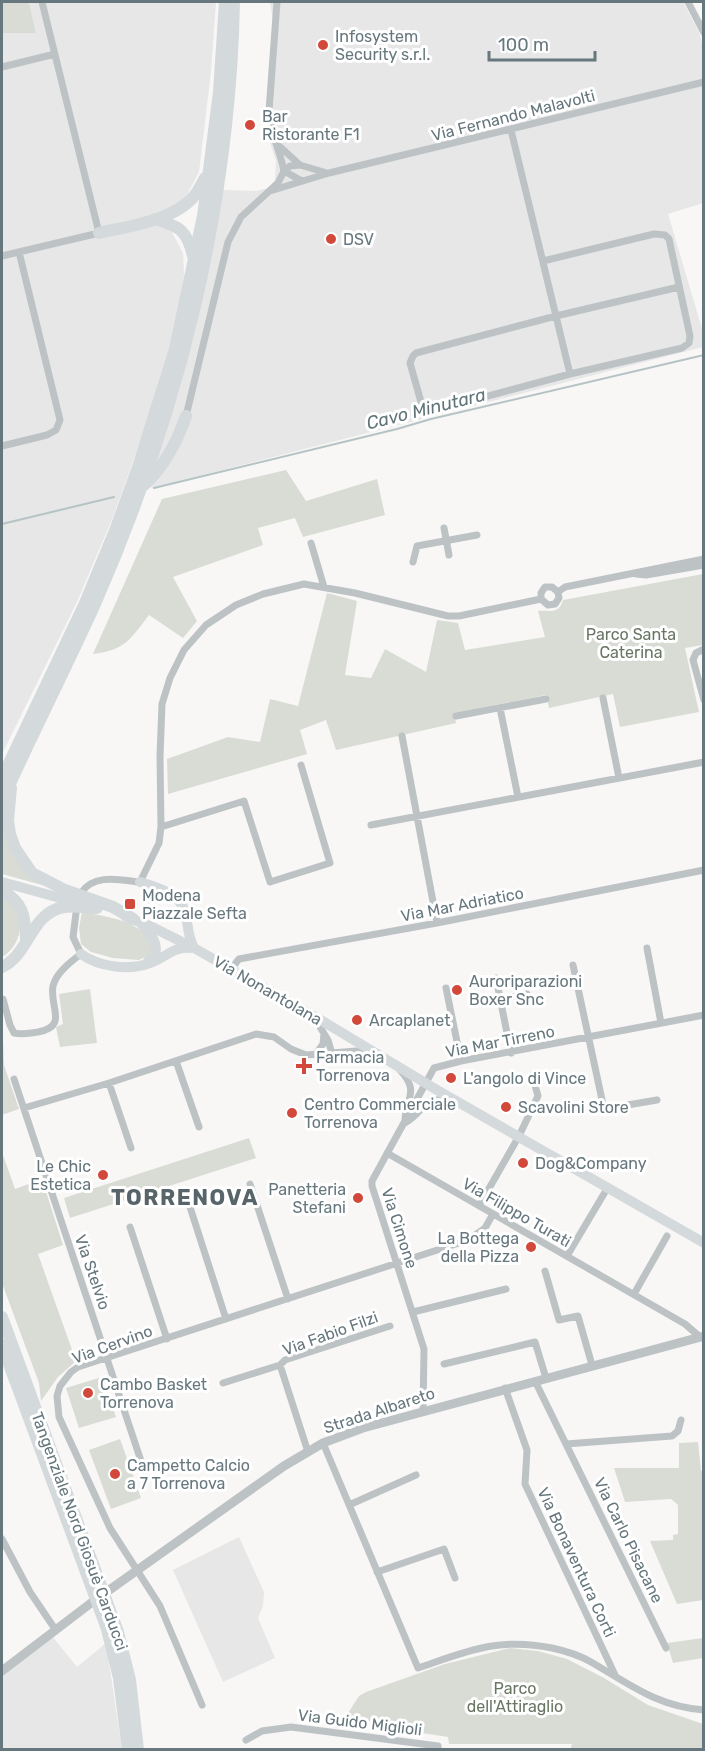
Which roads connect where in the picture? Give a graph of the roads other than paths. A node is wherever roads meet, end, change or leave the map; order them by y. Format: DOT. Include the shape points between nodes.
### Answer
graph roads {
  1 [pos="42,2"];
  2 [pos="225,2"];
  3 [pos="234,2"];
  4 [pos="277,2"];
  5 [pos="688,2"];
  6 [pos="704,33"];
  7 [pos="56,54"];
  8 [pos="2,67"];
  9 [pos="704,82"];
  10 [pos="511,130"];
  11 [pos="276,143"];
  12 [pos="300,165"];
  13 [pos="208,171"];
  14 [pos="284,171"];
  15 [pos="329,173"];
  16 [pos="304,182"];
  17 [pos="270,191"];
  18 [pos="155,219"];
  19 [pos="99,233"];
  20 [pos="19,252"];
  21 [pos="2,256"];
  22 [pos="194,260"];
  23 [pos="543,261"];
  24 [pos="680,287"];
  25 [pos="556,316"];
  26 [pos="570,374"];
  27 [pos="186,416"];
  28 [pos="2,446"];
  29 [pos="141,488"];
  30 [pos="444,528"];
  31 [pos="477,535"];
  32 [pos="447,540"];
  33 [pos="311,543"];
  34 [pos="449,555"];
  35 [pos="704,558"];
  36 [pos="413,562"];
  37 [pos="704,565"];
  38 [pos="636,574"];
  39 [pos="324,586"];
  40 [pos="558,592"];
  41 [pos="541,599"];
  42 [pos="704,650"];
  43 [pos="603,698"];
  44 [pos="546,699"];
  45 [pos="704,700"];
  46 [pos="500,708"];
  47 [pos="456,716"];
  48 [pos="402,736"];
  49 [pos="704,762"];
  50 [pos="301,765"];
  51 [pos="619,778"];
  52 [pos="6,779"];
  53 [pos="518,797"];
  54 [pos="2,801"];
  55 [pos="417,816"];
  56 [pos="371,825"];
  57 [pos="161,827"];
  58 [pos="704,870"];
  59 [pos="2,882"];
  60 [pos="140,882"];
  61 [pos="2,890"];
  62 [pos="81,893"];
  63 [pos="181,903"];
  64 [pos="97,908"];
  65 [pos="76,913"];
  66 [pos="135,920"];
  67 [pos="437,923"];
  68 [pos="163,932"];
  69 [pos="26,939"];
  70 [pos="194,948"];
  71 [pos="647,948"];
  72 [pos="81,954"];
  73 [pos="144,964"];
  74 [pos="573,965"];
  75 [pos="2,967"];
  76 [pos="231,969"];
  77 [pos="496,978"];
  78 [pos="446,988"];
  79 [pos="528,994"];
  80 [pos="3,999"];
  81 [pos="501,999"];
  82 [pos="704,1015"];
  83 [pos="314,1016"];
  84 [pos="661,1023"];
  85 [pos="324,1034"];
  86 [pos="588,1037"];
  87 [pos="369,1050"];
  88 [pos="511,1053"];
  89 [pos="315,1054"];
  90 [pos="332,1054"];
  91 [pos="177,1061"];
  92 [pos="461,1061"];
  93 [pos="390,1062"];
  94 [pos="532,1075"];
  95 [pos="14,1080"];
  96 [pos="109,1083"];
  97 [pos="426,1083"];
  98 [pos="657,1100"];
  99 [pos="467,1107"];
  100 [pos="24,1108"];
  101 [pos="405,1123"];
  102 [pos="199,1127"];
  103 [pos="519,1136"];
  104 [pos="131,1148"];
  105 [pos="387,1154"];
  106 [pos="250,1184"];
  107 [pos="608,1187"];
  108 [pos="189,1204"];
  109 [pos="478,1206"];
  110 [pos="493,1214"];
  111 [pos="130,1227"];
  112 [pos="667,1236"];
  113 [pos="704,1243"];
  114 [pos="567,1257"];
  115 [pos="397,1263"];
  116 [pos="545,1271"];
  117 [pos="506,1288"];
  118 [pos="634,1294"];
  119 [pos="288,1299"];
  120 [pos="413,1312"];
  121 [pos="2,1317"];
  122 [pos="226,1319"];
  123 [pos="390,1326"];
  124 [pos="702,1336"];
  125 [pos="167,1338"];
  126 [pos="2,1345"];
  127 [pos="108,1358"];
  128 [pos="444,1364"];
  129 [pos="280,1365"];
  130 [pos="592,1365"];
  131 [pos="546,1378"];
  132 [pos="535,1381"];
  133 [pos="223,1383"];
  134 [pos="505,1388"];
  135 [pos="423,1411"];
  136 [pos="681,1420"];
  137 [pos="323,1443"];
  138 [pos="566,1444"];
  139 [pos="308,1452"];
  140 [pos="145,1473"];
  141 [pos="416,1475"];
  142 [pos="349,1505"];
  143 [pos="70,1513"];
  144 [pos="2,1539"];
  145 [pos="137,1570"];
  146 [pos="377,1572"];
  147 [pos="455,1578"];
  148 [pos="55,1629"];
  149 [pos="666,1648"];
  150 [pos="2,1671"];
  151 [pos="616,1677"];
  152 [pos="125,1679"];
  153 [pos="202,1705"];
  154 [pos="704,1710"];
  155 [pos="246,1740"];
  156 [pos="438,1748"];
  157 [pos="128,1749"];
  158 [pos="138,1749"];
  1 -- 7 [label="street"];
  2 -- 13 [label="highway"];
  3 -- 29 [label="highway" via="223,144 199,292 172,394"];
  4 -- 11 [label="street" via="269,111"];
  5 -- 6 [label="street"];
  7 -- 8 [label="street"];
  7 -- 19 [label="street"];
  9 -- 10 [label="street, Via Fernando Malavolti"];
  10 -- 15 [label="street, Via Fernando Malavolti"];
  10 -- 23 [label="street"];
  11 -- 12 [label="street, Via Fernando Malavolti"];
  11 -- 14 [label="street"];
  12 -- 14 [label="street"];
  12 -- 15 [label="street, Via Fernando Malavolti"];
  13 -- 18 [label="highway" via="188,202"];
  13 -- 22 [label="highway"];
  14 -- 16 [label="street"];
  14 -- 17 [label="street, Via Fernando Malavolti"];
  15 -- 16 [label="street, Via Fernando Malavolti"];
  16 -- 17 [label="street, Via Fernando Malavolti"];
  17 -- 27 [label="street, Via Fernando Malavolti" via="241,217 228,242"];
  18 -- 19 [label="highway"];
  18 -- 22 [label="highway" via="182,231"];
  19 -- 20 [label="street"];
  20 -- 21 [label="street"];
  20 -- 28 [label="street" via="60,420 56,430 47,435"];
  22 -- 52 [label="highway" via="175,349 140,464 85,603"];
  23 -- 24 [label="street" via="660,233 669,239"];
  23 -- 25 [label="street"];
  24 -- 25 [label="street"];
  24 -- 26 [label="street" via="690,336 687,346"];
  25 -- 26 [label="street"];
  25 -- 26 [label="street" via="416,353 411,359 421,406 429,411"];
  27 -- 29 [label="highway" via="169,455 156,475"];
  29 -- 52 [label="highway" via="95,604"];
  30 -- 32 [label="street"];
  31 -- 32 [label="street"];
  32 -- 34 [label="street"];
  32 -- 36 [label="street" via="417,546"];
  33 -- 39 [label="street"];
  35 -- 38 [label="street"];
  37 -- 38 [label="street" via="646,576"];
  38 -- 40 [label="street" via="565,587"];
  39 -- 41 [label="street" via="448,616"];
  39 -- 57 [label="street" via="293,586 236,605 206,625 184,650 162,704"];
  40 -- 41 [label="street" via="552,587 545,588"];
  40 -- 41 [label="street" via="555,604 548,605"];
  42 -- 45 [label="street" via="693,660"];
  43 -- 51 [label="street"];
  44 -- 46 [label="street"];
  46 -- 47 [label="street"];
  46 -- 53 [label="street"];
  48 -- 55 [label="street"];
  49 -- 51 [label="street"];
  50 -- 57 [label="street" via="330,863 270,882 244,801"];
  51 -- 53 [label="street"];
  52 -- 54 [label="highway"];
  52 -- 66 [label="highway" via="10,834 32,873"];
  53 -- 55 [label="street"];
  55 -- 56 [label="street"];
  55 -- 67 [label="street"];
  57 -- 60 [label="street" via="158,849"];
  58 -- 67 [label="street, Via Mar Adriatico"];
  59 -- 64 [label="main road, Via Nonantolana"];
  60 -- 62 [label="street" via="98,880"];
  60 -- 63 [label="main road" via="160,888"];
  61 -- 69 [label="highway" via="22,911"];
  63 -- 68 [label="main road" via="183,914 179,923"];
  63 -- 70 [label="main road"];
  64 -- 66 [label="main road, Via Nonantolana"];
  64 -- 69 [label="highway" via="54,910 39,921"];
  65 -- 72 [label="street" via="73,938"];
  66 -- 68 [label="main road, Via Nonantolana"];
  66 -- 73 [label="main road" via="150,934 156,947 155,955"];
  67 -- 76 [label="street, Via Mar Adriatico" via="239,959"];
  68 -- 70 [label="main road, Via Nonantolana"];
  69 -- 75 [label="highway" via="20,953"];
  70 -- 73 [label="main road" via="177,949"];
  70 -- 76 [label="main road, Via Nonantolana"];
  71 -- 84 [label="street"];
  72 -- 73 [label="main road" via="103,964"];
  72 -- 80 [label="street" via="55,980 56,1021 46,1030 14,1033"];
  74 -- 86 [label="street"];
  76 -- 83 [label="main road, Via Nonantolana"];
  77 -- 81 [label="street"];
  78 -- 92 [label="street"];
  79 -- 81 [label="street"];
  81 -- 88 [label="street"];
  82 -- 84 [label="street, Via Mar Tirreno"];
  83 -- 85 [label="street"];
  83 -- 87 [label="main road, Via Nonantolana"];
  84 -- 86 [label="street, Via Mar Tirreno"];
  85 -- 89 [label="street" via="323,1044"];
  85 -- 90 [label="street"];
  86 -- 88 [label="street, Via Mar Tirreno"];
  86 -- 98 [label="street" via="604,1109"];
  87 -- 90 [label="street"];
  87 -- 93 [label="main road, Via Nonantolana"];
  88 -- 92 [label="street, Via Mar Tirreno"];
  89 -- 90 [label="street"];
  89 -- 91 [label="street" via="299,1053 274,1037 256,1034"];
  91 -- 96 [label="street"];
  91 -- 102 [label="street"];
  92 -- 97 [label="street, Via Mar Tirreno" via="434,1068"];
  93 -- 97 [label="main road, Via Nonantolana"];
  93 -- 101 [label="street, Via Cimone" via="412,1090"];
  94 -- 103 [label="street" via="538,1096"];
  95 -- 100 [label="street, Via Stelvio"];
  96 -- 100 [label="street"];
  96 -- 104 [label="street"];
  97 -- 99 [label="main road, Via Nonantolana"];
  97 -- 101 [label="street, Via Cimone"];
  99 -- 101 [label="street, Via Cimone" via="456,1107 442,1099 431,1100"];
  99 -- 103 [label="main road, Via Nonantolana"];
  100 -- 127 [label="street, Via Stelvio"];
  101 -- 105 [label="street, Via Cimone"];
  103 -- 107 [label="main road, Via Nonantolana"];
  103 -- 109 [label="street"];
  105 -- 109 [label="street, Via Filippo Turati"];
  105 -- 115 [label="street, Via Cimone" via="372,1186"];
  106 -- 119 [label="street"];
  107 -- 113 [label="main road, Via Nonantolana"];
  107 -- 114 [label="street"];
  108 -- 122 [label="street"];
  109 -- 110 [label="street, Via Filippo Turati"];
  110 -- 114 [label="street, Via Filippo Turati"];
  110 -- 115 [label="street, Via Cervino" via="485,1228 468,1240"];
  111 -- 125 [label="street, Via Cervino"];
  112 -- 118 [label="street"];
  114 -- 118 [label="street, Via Filippo Turati"];
  115 -- 119 [label="street, Via Cervino"];
  115 -- 120 [label="street, Via Cimone"];
  116 -- 130 [label="street" via="559,1320 578,1316"];
  117 -- 120 [label="street"];
  118 -- 124 [label="street, Via Filippo Turati"];
  119 -- 122 [label="street, Via Cervino"];
  120 -- 135 [label="street, Via Cimone" via="424,1349"];
  121 -- 143 [label="highway, Tangenziale Nord Giosuè Carducci"];
  122 -- 125 [label="street, Via Cervino"];
  123 -- 129 [label="street, Via Fabio Filzi" via="285,1360"];
  124 -- 130 [label="street, Strada Albareto"];
  125 -- 127 [label="street, Via Cervino"];
  126 -- 143 [label="highway, Tangenziale Nord Giosuè Carducci"];
  127 -- 140 [label="street, Via Stelvio"];
  127 -- 145 [label="street, Via Cervino" via="71,1372 60,1386 57,1403 59,1417 110,1528"];
  128 -- 131 [label="street, Strada Albareto" via="535,1342"];
  129 -- 133 [label="street, Via Fabio Filzi"];
  129 -- 139 [label="street, Via Fabio Filzi"];
  130 -- 131 [label="street, Strada Albareto"];
  131 -- 132 [label="street, Strada Albareto"];
  132 -- 134 [label="street, Strada Albareto"];
  132 -- 138 [label="street, Via Carlo Pisacane"];
  134 -- 135 [label="street, Strada Albareto"];
  134 -- 151 [label="street, Via Bonaventura Corti" via="527,1450 525,1484"];
  135 -- 137 [label="street, Strada Albareto"];
  136 -- 138 [label="street" via="672,1436"];
  137 -- 139 [label="street, Strada Albareto"];
  137 -- 142 [label="street"];
  138 -- 149 [label="street, Via Carlo Pisacane"];
  139 -- 145 [label="street, Strada Albareto"];
  141 -- 142 [label="street"];
  142 -- 146 [label="street"];
  143 -- 152 [label="highway, Tangenziale Nord Giosuè Carducci"];
  144 -- 148 [label="street"];
  145 -- 148 [label="street, Strada Albareto"];
  145 -- 153 [label="street, Via Cervino" via="160,1606"];
  146 -- 147 [label="street" via="444,1549"];
  146 -- 151 [label="street" via="418,1668 471,1650 514,1642 578,1655"];
  148 -- 150 [label="street, Strada Albareto"];
  151 -- 154 [label="street" via="672,1705"];
  152 -- 157 [label="highway, Tangenziale Nord Giosuè Carducci"];
  152 -- 158 [label="highway, Tangenziale Nord Giosuè Carducci"];
  155 -- 156 [label="street, Via Guido Miglioli" via="262,1731 291,1727"];
}
